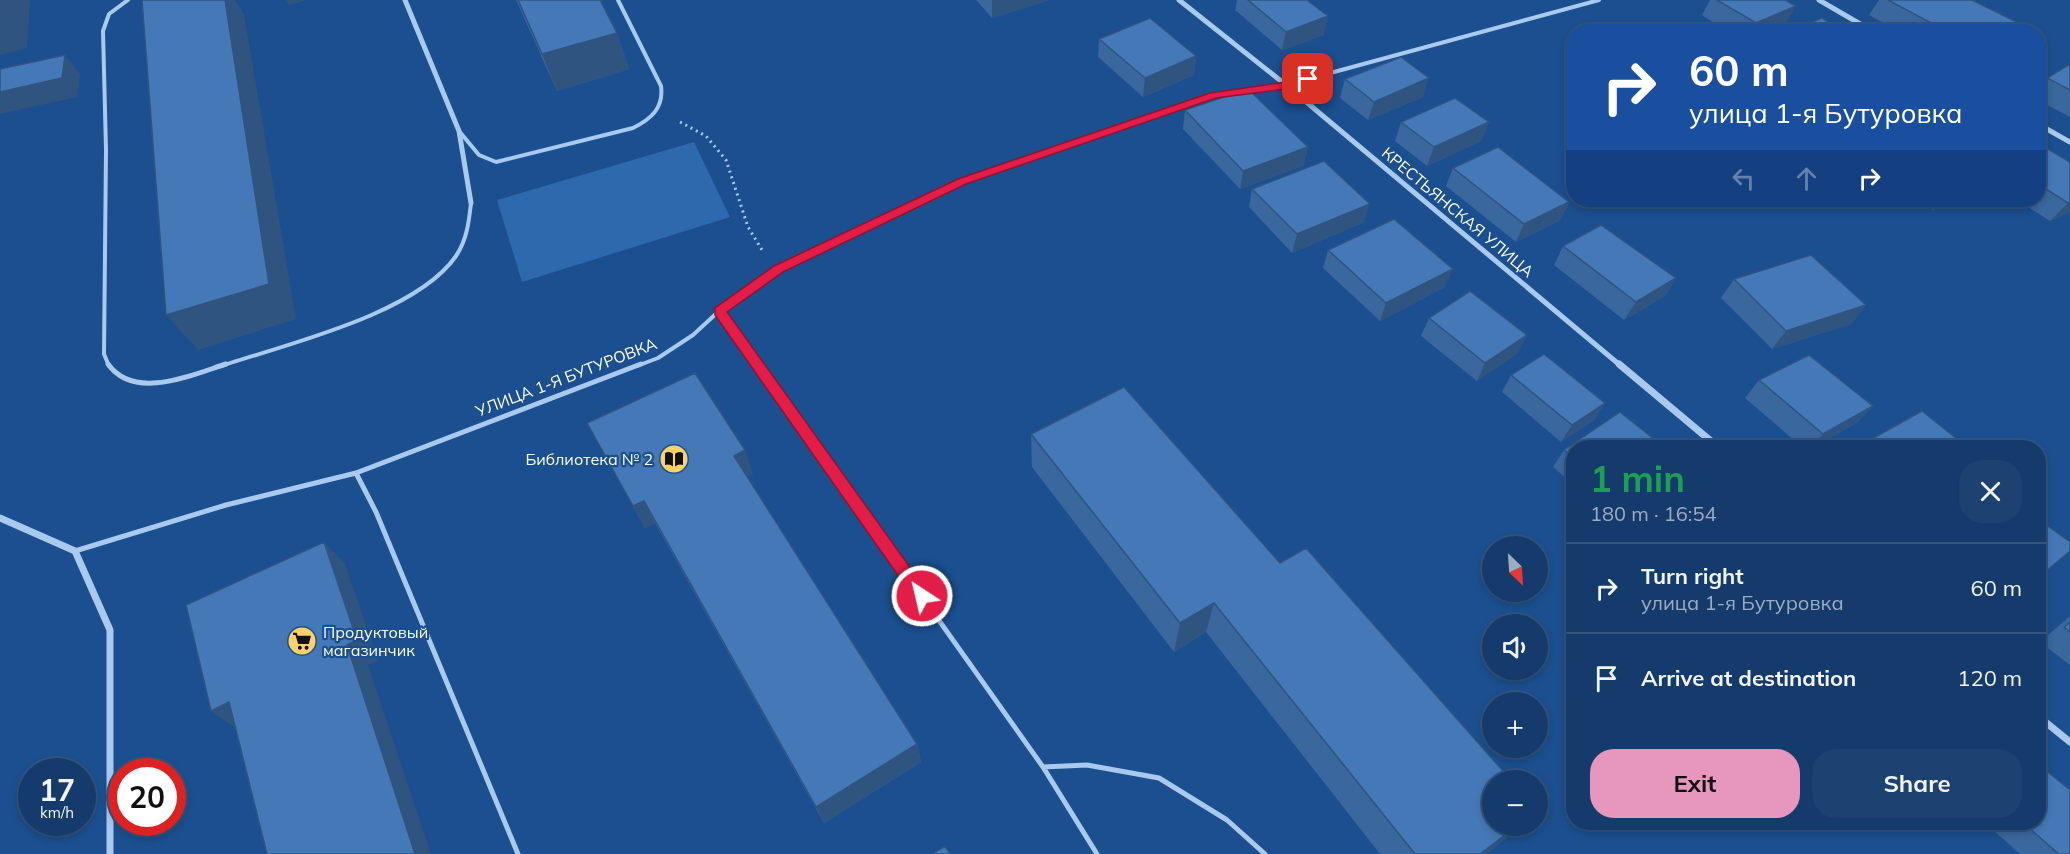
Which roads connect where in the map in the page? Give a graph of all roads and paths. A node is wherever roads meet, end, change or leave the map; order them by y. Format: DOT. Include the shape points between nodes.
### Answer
graph roads {
  1 [pos="128,0"];
  2 [pos="405,0"];
  3 [pos="618,0"];
  4 [pos="1179,0"];
  5 [pos="1599,0"];
  6 [pos="1819,0"];
  7 [pos="1860,24"];
  8 [pos="1286,85"];
  9 [pos="659,109"];
  10 [pos="2046,128"];
  11 [pos="459,131"];
  12 [pos="2070,142"];
  13 [pos="471,203"];
  14 [pos="775,272"];
  15 [pos="719,311"];
  16 [pos="1710,440"];
  17 [pos="356,473"];
  18 [pos="0,518"];
  19 [pos="75,551"];
  20 [pos="2046,722"];
  21 [pos="2070,742"];
  22 [pos="1043,767"];
  23 [pos="110,854"];
  24 [pos="518,854"];
  25 [pos="1096,854"];
  26 [pos="1265,854"];
  1 -- 13 [label="lane" via="109,14 103,31 104,354 106,365 116,374 146,383 205,371 346,324 391,304 426,285 451,262 467,238"];
  2 -- 11 [label="street"];
  3 -- 9 [label="lane" via="661,86"];
  4 -- 8 [label="street, КРЕСТЬЯНСКАЯ УЛИЦА"];
  5 -- 8 [label="lane, УЛИЦА 1-Я БУТУРОВКА"];
  6 -- 7 [label="street"];
  8 -- 14 [label="lane, УЛИЦА 1-Я БУТУРОВКА" via="1214,95 962,182"];
  8 -- 16 [label="street, КРЕСТЬЯНСКАЯ УЛИЦА"];
  9 -- 11 [label="lane" via="633,128 496,162 485,161 475,153"];
  9 -- 14 [label="path" via="706,136 726,159 748,227"];
  10 -- 12 [label="street"];
  11 -- 13 [label="street"];
  14 -- 15 [label="lane, УЛИЦА 1-Я БУТУРОВКА"];
  15 -- 17 [label="lane, УЛИЦА 1-Я БУТУРОВКА" via="693,335 658,358"];
  15 -- 22 [label="lane"];
  17 -- 19 [label="lane, УЛИЦА 1-Я БУТУРОВКА" via="226,505"];
  17 -- 24 [label="lane"];
  18 -- 19 [label="street"];
  19 -- 23 [label="street" via="110,630"];
  20 -- 21 [label="street"];
  22 -- 25 [label="lane"];
  22 -- 26 [label="lane" via="1087,765 1159,778 1227,820"];
}
